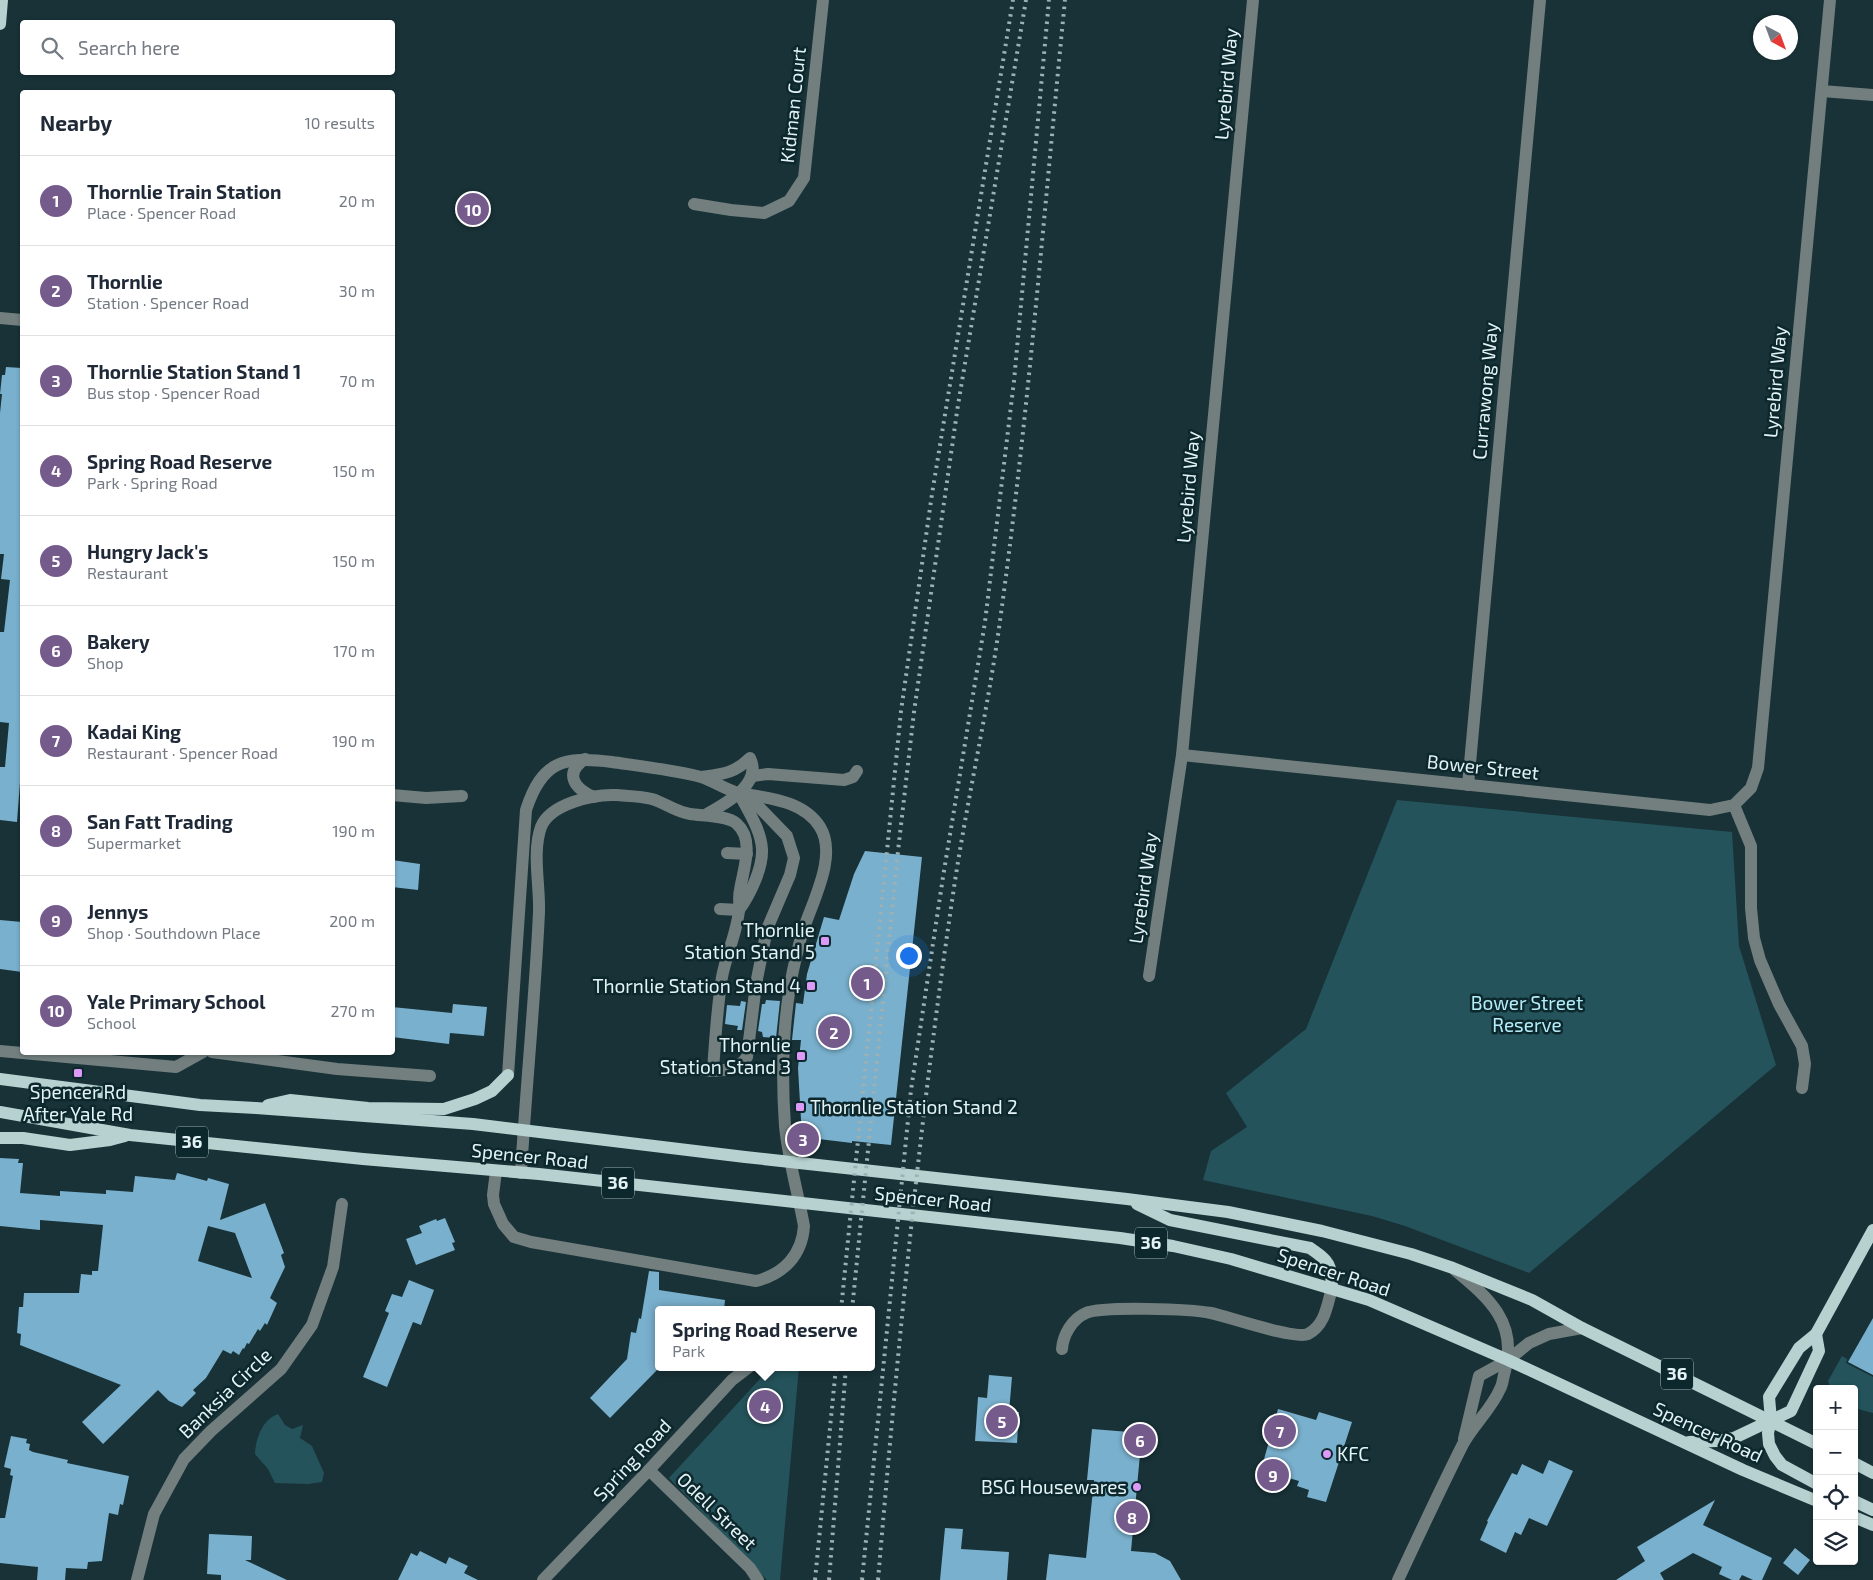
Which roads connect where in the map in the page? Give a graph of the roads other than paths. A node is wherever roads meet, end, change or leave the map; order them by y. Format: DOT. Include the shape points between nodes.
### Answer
graph roads {
  1 [pos="2,0"];
  2 [pos="823,0"];
  3 [pos="1253,0"];
  4 [pos="1540,0"];
  5 [pos="1830,0"];
  6 [pos="0,24"];
  7 [pos="1822,91"];
  8 [pos="1873,95"];
  9 [pos="694,204"];
  10 [pos="0,318"];
  11 [pos="20,320"];
  12 [pos="1182,755"];
  13 [pos="585,759"];
  14 [pos="857,771"];
  15 [pos="753,776"];
  16 [pos="702,778"];
  17 [pos="1468,785"];
  18 [pos="739,792"];
  19 [pos="395,795"];
  20 [pos="462,796"];
  21 [pos="594,797"];
  22 [pos="1734,805"];
  23 [pos="705,815"];
  24 [pos="727,853"];
  25 [pos="746,854"];
  26 [pos="720,909"];
  27 [pos="739,910"];
  28 [pos="1150,976"];
  29 [pos="0,1052"];
  30 [pos="20,1054"];
  31 [pos="33,1055"];
  32 [pos="198,1055"];
  33 [pos="234,1055"];
  34 [pos="508,1075"];
  35 [pos="430,1076"];
  36 [pos="0,1080"];
  37 [pos="1802,1088"];
  38 [pos="256,1108"];
  39 [pos="0,1112"];
  40 [pos="524,1131"];
  41 [pos="130,1135"];
  42 [pos="0,1138"];
  43 [pos="496,1171"];
  44 [pos="521,1173"];
  45 [pos="1127,1199"];
  46 [pos="342,1204"];
  47 [pos="1873,1230"];
  48 [pos="1453,1268"];
  49 [pos="1332,1288"];
  50 [pos="1582,1328"];
  51 [pos="1816,1334"];
  52 [pos="1062,1350"];
  53 [pos="1508,1360"];
  54 [pos="744,1371"];
  55 [pos="1771,1420"];
  56 [pos="1686,1442"];
  57 [pos="1813,1442"];
  58 [pos="1463,1444"];
  59 [pos="1858,1465"];
  60 [pos="649,1470"];
  61 [pos="1873,1473"];
  62 [pos="1813,1482"];
  63 [pos="1813,1499"];
  64 [pos="1858,1503"];
  65 [pos="1873,1510"];
  66 [pos="1858,1519"];
  67 [pos="1873,1525"];
  68 [pos="136,1580"];
  69 [pos="543,1580"];
  70 [pos="758,1580"];
  71 [pos="1398,1580"];
  1 -- 6 [label="main road"];
  2 -- 9 [label="street, Kidman Court" via="804,178 788,201 764,213"];
  3 -- 12 [label="street, Lyrebird Way"];
  4 -- 17 [label="street, Currawong Way"];
  5 -- 7 [label="street, Lyrebird Way"];
  7 -- 8 [label="street"];
  7 -- 22 [label="street, Lyrebird Way" via="1758,768 1751,788"];
  10 -- 11 [label="street"];
  12 -- 17 [label="street, Bower Street"];
  12 -- 28 [label="street, Lyrebird Way"];
  13 -- 16 [label="street"];
  13 -- 21 [label="street" via="575,769 574,778 582,792"];
  13 -- 34 [label="street" via="554,766 538,780 526,810"];
  14 -- 15 [label="street" via="853,778 844,780 768,774"];
  15 -- 16 [label="street" via="754,766 750,758 729,773"];
  15 -- 18 [label="street"];
  16 -- 18 [label="street"];
  17 -- 22 [label="street, Bower Street" via="1710,810"];
  18 -- 23 [label="street"];
  18 -- 27 [label="street" via="762,848 750,895"];
  18 -- 27 [label="street" via="757,805 787,836 794,858 767,929 756,984 748,1057 741,1065 729,1070 708,1071 720,963"];
  18 -- 43 [label="street" via="788,802 808,814 820,827 826,843 824,868 802,933 792,976 786,1022 783,1080 786,1128 804,1226 803,1240 796,1254 770,1278 756,1282 531,1242 514,1237 503,1224 494,1204"];
  19 -- 20 [label="street"];
  21 -- 23 [label="street" via="610,795 653,799 688,814"];
  21 -- 40 [label="street" via="552,812 542,825 537,842 539,911"];
  22 -- 37 [label="street" via="1751,846 1754,938 1775,996 1802,1046"];
  23 -- 25 [label="street" via="736,822 744,833"];
  24 -- 25 [label="street"];
  25 -- 27 [label="street"];
  26 -- 27 [label="street"];
  29 -- 30 [label="street"];
  31 -- 32 [label="street" via="176,1068"];
  33 -- 35 [label="street" via="337,1069"];
  34 -- 38 [label="main road" via="492,1091 444,1109 368,1108 290,1100"];
  36 -- 38 [label="main road, Spencer Road / 36" via="200,1105"];
  38 -- 40 [label="main road, Spencer Road / 36" via="473,1124"];
  39 -- 41 [label="main road, Spencer Road / 36"];
  40 -- 44 [label="street"];
  40 -- 45 [label="main road, Spencer Road / 36"];
  41 -- 42 [label="main road" via="70,1145"];
  41 -- 43 [label="main road, Spencer Road / 36"];
  43 -- 44 [label="main road, Spencer Road / 36"];
  44 -- 49 [label="main road, Spencer Road / 36" via="1120,1238 1230,1259"];
  45 -- 48 [label="main road, Spencer Road / 36" via="1228,1212 1322,1231"];
  45 -- 49 [label="main road" via="1170,1220 1310,1248 1328,1261"];
  46 -- 68 [label="street, Banksia Circle" via="333,1267 312,1325 280,1369 184,1459 154,1514"];
  47 -- 51 [label="main road"];
  48 -- 50 [label="main road, Spencer Road / 36" via="1532,1300"];
  48 -- 53 [label="street" via="1476,1287 1504,1323"];
  49 -- 52 [label="street" via="1323,1320 1306,1335 1209,1313 1128,1308 1087,1312 1075,1320 1063,1340"];
  49 -- 53 [label="main road, Spencer Road / 36" via="1369,1300"];
  50 -- 53 [label="street" via="1542,1337"];
  50 -- 55 [label="main road, Spencer Road / 36"];
  51 -- 55 [label="main road" via="1799,1348 1769,1397"];
  51 -- 55 [label="main road" via="1819,1351 1800,1394 1791,1411"];
  53 -- 56 [label="main road, Spencer Road / 36"];
  53 -- 58 [label="street" via="1500,1389"];
  53 -- 58 [label="street" via="1479,1376"];
  54 -- 60 [label="street, Spring Road"];
  55 -- 56 [label="main road" via="1734,1438"];
  55 -- 57 [label="main road, Spencer Road / 36"];
  55 -- 62 [label="main road" via="1768,1433 1774,1456 1782,1466"];
  56 -- 63 [label="main road, Spencer Road / 36"];
  58 -- 71 [label="street"];
  59 -- 61 [label="main road"];
  60 -- 69 [label="street, Spring Road"];
  60 -- 70 [label="street, Odell Street" via="750,1568"];
  64 -- 65 [label="main road"];
  66 -- 67 [label="main road"];
}
